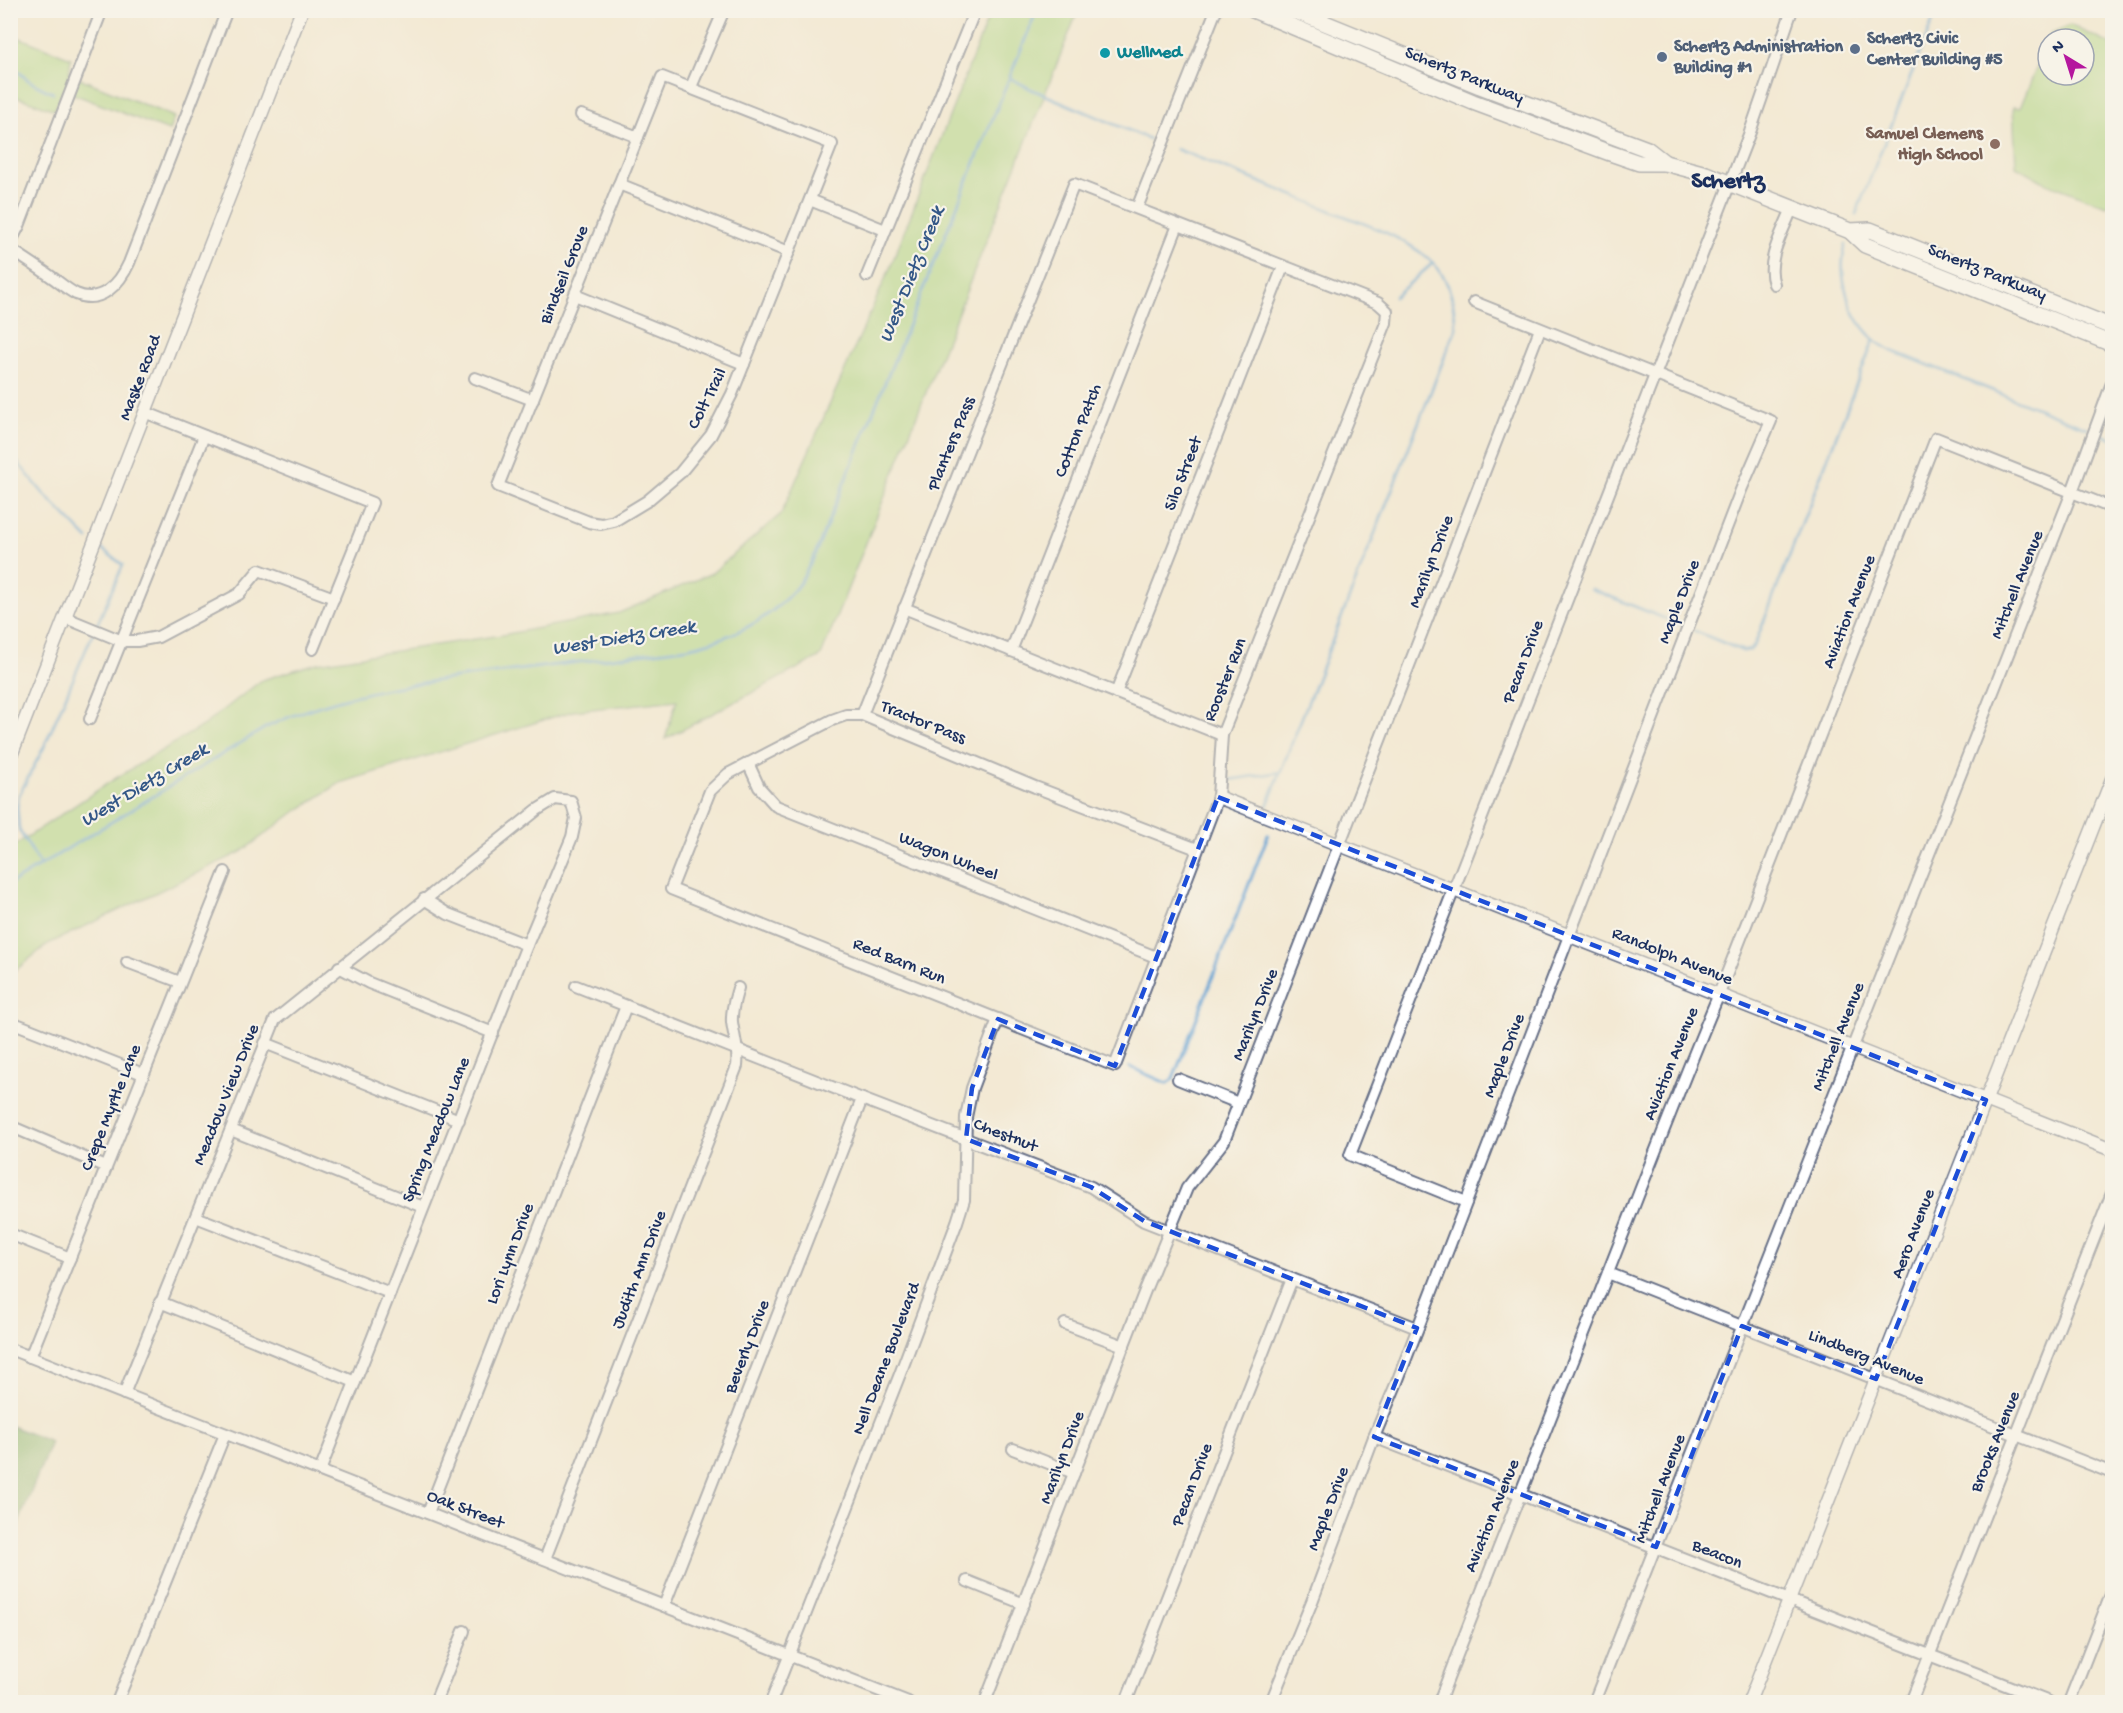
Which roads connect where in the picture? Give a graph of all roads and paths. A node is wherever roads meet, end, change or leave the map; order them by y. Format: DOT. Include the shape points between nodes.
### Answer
graph roads {
  1 [pos="102,10"];
  2 [pos="226,10"];
  3 [pos="302,10"];
  4 [pos="724,10"];
  5 [pos="975,10"];
  6 [pos="1216,10"];
  7 [pos="1253,10"];
  8 [pos="1293,10"];
  9 [pos="1792,10"];
  10 [pos="1274,14"];
  11 [pos="1323,31"];
  12 [pos="1419,62"];
  13 [pos="1413,76"];
  14 [pos="1480,86"];
  15 [pos="691,87"];
  16 [pos="1473,102"];
  17 [pos="581,115"];
  18 [pos="1573,120"];
  19 [pos="1566,135"];
  20 [pos="638,137"];
  21 [pos="1618,138"];
  22 [pos="1610,153"];
  23 [pos="1665,162"];
  24 [pos="1730,183"];
  25 [pos="619,184"];
  26 [pos="810,200"];
  27 [pos="1137,208"];
  28 [pos="1792,208"];
  29 [pos="1178,225"];
  30 [pos="885,230"];
  31 [pos="1870,230"];
  32 [pos="1850,231"];
  33 [pos="10,243"];
  34 [pos="1865,245"];
  35 [pos="10,249"];
  36 [pos="789,252"];
  37 [pos="1936,256"];
  38 [pos="1283,267"];
  39 [pos="1930,271"];
  40 [pos="867,276"];
  41 [pos="1774,284"];
  42 [pos="575,295"];
  43 [pos="1474,302"];
  44 [pos="2112,327"];
  45 [pos="1539,329"];
  46 [pos="2112,344"];
  47 [pos="744,364"];
  48 [pos="1655,376"];
  49 [pos="475,378"];
  50 [pos="2112,383"];
  51 [pos="532,400"];
  52 [pos="147,413"];
  53 [pos="204,436"];
  54 [pos="498,486"];
  55 [pos="2072,492"];
  56 [pos="2112,508"];
  57 [pos="334,598"];
  58 [pos="904,608"];
  59 [pos="66,618"];
  60 [pos="122,641"];
  61 [pos="313,649"];
  62 [pos="1011,651"];
  63 [pos="1116,693"];
  64 [pos="862,715"];
  65 [pos="90,720"];
  66 [pos="1222,735"];
  67 [pos="10,758"];
  68 [pos="748,764"];
  69 [pos="2112,779"];
  70 [pos="1218,797"];
  71 [pos="571,801"];
  72 [pos="1340,845"];
  73 [pos="1197,849"];
  74 [pos="225,872"];
  75 [pos="671,889"];
  76 [pos="1454,890"];
  77 [pos="424,899"];
  78 [pos="1569,935"];
  79 [pos="527,945"];
  80 [pos="1156,957"];
  81 [pos="127,962"];
  82 [pos="339,968"];
  83 [pos="180,982"];
  84 [pos="576,987"];
  85 [pos="738,988"];
  86 [pos="1719,994"];
  87 [pos="626,1006"];
  88 [pos="998,1019"];
  89 [pos="19,1025"];
  90 [pos="493,1033"];
  91 [pos="265,1043"];
  92 [pos="1852,1047"];
  93 [pos="736,1049"];
  94 [pos="1115,1066"];
  95 [pos="143,1074"];
  96 [pos="1178,1079"];
  97 [pos="862,1099"];
  98 [pos="1986,1100"];
  99 [pos="1238,1103"];
  100 [pos="459,1120"];
  101 [pos="10,1126"];
  102 [pos="231,1130"];
  103 [pos="966,1139"];
  104 [pos="2112,1150"];
  105 [pos="106,1167"];
  106 [pos="2112,1193"];
  107 [pos="1466,1202"];
  108 [pos="423,1207"];
  109 [pos="196,1217"];
  110 [pos="1170,1230"];
  111 [pos="10,1234"];
  112 [pos="70,1258"];
  113 [pos="1608,1274"];
  114 [pos="1292,1279"];
  115 [pos="390,1293"];
  116 [pos="160,1302"];
  117 [pos="1065,1324"];
  118 [pos="1742,1326"];
  119 [pos="1417,1329"];
  120 [pos="1124,1346"];
  121 [pos="10,1349"];
  122 [pos="30,1357"];
  123 [pos="1876,1379"];
  124 [pos="355,1382"];
  125 [pos="124,1394"];
  126 [pos="225,1434"];
  127 [pos="2016,1435"];
  128 [pos="1374,1437"];
  129 [pos="1013,1449"];
  130 [pos="320,1471"];
  131 [pos="1074,1473"];
  132 [pos="2112,1473"];
  133 [pos="1520,1494"];
  134 [pos="428,1514"];
  135 [pos="1656,1547"];
  136 [pos="545,1559"];
  137 [pos="967,1581"];
  138 [pos="2112,1592"];
  139 [pos="1788,1602"];
  140 [pos="1024,1604"];
  141 [pos="664,1606"];
  142 [pos="464,1631"];
  143 [pos="789,1655"];
  144 [pos="1929,1657"];
  145 [pos="117,1702"];
  146 [pos="435,1702"];
  147 [pos="771,1702"];
  148 [pos="908,1702"];
  149 [pos="985,1702"];
  150 [pos="1126,1702"];
  151 [pos="1271,1702"];
  152 [pos="1439,1702"];
  153 [pos="1594,1702"];
  154 [pos="1749,1702"];
  155 [pos="1911,1702"];
  156 [pos="2049,1702"];
  157 [pos="2069,1702"];
  1 -- 33 [label="street"];
  2 -- 35 [label="street" via="129,263 116,285 100,295 75,294"];
  3 -- 52 [label="street, Maske Road"];
  4 -- 15 [label="street"];
  5 -- 30 [label="street"];
  6 -- 27 [label="street"];
  7 -- 10 [label="main road, Schertz Parkway"];
  8 -- 11 [label="main road, Schertz Parkway"];
  9 -- 24 [label="street, Pecan Drive"];
  10 -- 11 [label="main road, Schertz Parkway"];
  11 -- 12 [label="main road, Schertz Parkway"];
  11 -- 13 [label="main road, Schertz Parkway"];
  12 -- 13 [label="main road"];
  12 -- 14 [label="main road, Schertz Parkway"];
  13 -- 16 [label="main road, Schertz Parkway"];
  14 -- 16 [label="main road"];
  14 -- 18 [label="main road, Schertz Parkway"];
  15 -- 20 [label="street, Bindseil Grove" via="662,77"];
  15 -- 26 [label="street, Colt Trail" via="832,144"];
  16 -- 19 [label="main road, Schertz Parkway"];
  17 -- 20 [label="street"];
  18 -- 19 [label="main road"];
  18 -- 21 [label="main road, Schertz Parkway"];
  19 -- 22 [label="main road, Schertz Parkway"];
  20 -- 25 [label="street, Bindseil Grove"];
  21 -- 22 [label="main road"];
  21 -- 23 [label="main road, Schertz Parkway" via="1647,149"];
  22 -- 23 [label="main road, Schertz Parkway" via="1639,163"];
  23 -- 24 [label="main road, Schertz Parkway"];
  24 -- 28 [label="main road, Schertz Parkway"];
  24 -- 48 [label="street, Pecan Drive"];
  25 -- 36 [label="street"];
  25 -- 42 [label="street, Bindseil Grove"];
  26 -- 30 [label="street"];
  26 -- 36 [label="street, Colt Trail"];
  27 -- 29 [label="street"];
  27 -- 58 [label="street, Planters Pass" via="1074,184"];
  28 -- 32 [label="main road, Schertz Parkway"];
  28 -- 41 [label="street" via="1772,261"];
  29 -- 38 [label="street"];
  29 -- 62 [label="street, Cotton Patch"];
  30 -- 40 [label="street"];
  31 -- 32 [label="main road, Schertz Parkway"];
  31 -- 34 [label="street"];
  31 -- 37 [label="main road, Schertz Parkway"];
  32 -- 34 [label="main road, Schertz Parkway"];
  34 -- 39 [label="main road, Schertz Parkway"];
  36 -- 47 [label="street, Colt Trail"];
  37 -- 39 [label="street"];
  37 -- 44 [label="main road, Schertz Parkway"];
  38 -- 63 [label="street, Silo Street"];
  38 -- 66 [label="street, Rooster Run" via="1378,303 1387,311 1386,323"];
  39 -- 46 [label="main road, Schertz Parkway"];
  42 -- 47 [label="street"];
  42 -- 51 [label="street, Bindseil Grove"];
  43 -- 45 [label="street"];
  45 -- 48 [label="street"];
  45 -- 72 [label="street, Marilyn Drive"];
  47 -- 54 [label="street, Colt Trail" via="723,414 696,455 662,489 622,518 608,523 589,522"];
  48 -- 76 [label="street, Pecan Drive"];
  48 -- 78 [label="street, Maple Drive" via="1770,421"];
  49 -- 51 [label="street"];
  50 -- 55 [label="street, Mitchell Avenue"];
  51 -- 54 [label="street, Bindseil Grove"];
  52 -- 53 [label="street"];
  52 -- 59 [label="street, Maske Road"];
  53 -- 57 [label="street" via="372,503"];
  53 -- 60 [label="street"];
  55 -- 56 [label="street"];
  55 -- 86 [label="street, Aviation Avenue" via="1936,438"];
  55 -- 92 [label="street, Mitchell Avenue"];
  57 -- 60 [label="street" via="259,570 239,594 158,637"];
  57 -- 61 [label="street"];
  58 -- 62 [label="street"];
  58 -- 64 [label="street, Planters Pass"];
  59 -- 60 [label="street"];
  59 -- 67 [label="street, Maske Road"];
  60 -- 65 [label="street"];
  62 -- 63 [label="street"];
  63 -- 66 [label="street"];
  64 -- 68 [label="street, Tractor Pass" via="832,720"];
  64 -- 73 [label="street, Tractor Pass"];
  66 -- 70 [label="street, Rooster Run"];
  68 -- 75 [label="street, Tractor Pass" via="728,774 710,791"];
  68 -- 80 [label="street, Wagon Wheel" via="759,787 776,806"];
  69 -- 98 [label="street, Aero Avenue"];
  70 -- 72 [label="street, Randolph Avenue"];
  70 -- 73 [label="street, Rooster Run"];
  71 -- 77 [label="street, Meadow View Drive" via="555,799 537,810"];
  71 -- 79 [label="street, Spring Meadow Lane" via="576,818 572,837"];
  72 -- 76 [label="street, Randolph Avenue"];
  72 -- 99 [label="street, Marilyn Drive"];
  73 -- 80 [label="street, Rooster Run"];
  74 -- 83 [label="street, Crepe Myrtle Lane"];
  75 -- 88 [label="street, Red Barn Run"];
  76 -- 78 [label="street, Randolph Avenue"];
  76 -- 107 [label="street, Pecan Drive" via="1350,1155"];
  77 -- 79 [label="street" via="448,914"];
  77 -- 82 [label="street, Meadow View Drive"];
  78 -- 86 [label="street, Randolph Avenue"];
  78 -- 107 [label="street, Maple Drive"];
  79 -- 90 [label="street, Spring Meadow Lane"];
  80 -- 94 [label="street, Rooster Run"];
  81 -- 83 [label="street"];
  82 -- 90 [label="street"];
  82 -- 91 [label="street, Meadow View Drive" via="282,1012"];
  83 -- 95 [label="street, Crepe Myrtle Lane"];
  84 -- 87 [label="street, Chestnut"];
  85 -- 93 [label="street, Judith Ann Drive" via="732,1020"];
  86 -- 92 [label="street, Randolph Avenue"];
  86 -- 113 [label="street, Aviation Avenue"];
  87 -- 93 [label="street, Chestnut"];
  87 -- 134 [label="street, Lori Lynn Drive"];
  88 -- 94 [label="street, Red Barn Run"];
  88 -- 103 [label="street, Nell Deane Boulevard" via="972,1088"];
  89 -- 95 [label="street"];
  90 -- 100 [label="street, Spring Meadow Lane"];
  91 -- 100 [label="street"];
  91 -- 102 [label="street, Meadow View Drive"];
  92 -- 98 [label="street, Randolph Avenue"];
  92 -- 118 [label="street, Mitchell Avenue"];
  93 -- 97 [label="street, Chestnut"];
  93 -- 136 [label="street, Judith Ann Drive" via="736,1066"];
  95 -- 105 [label="street, Crepe Myrtle Lane"];
  96 -- 99 [label="street"];
  97 -- 103 [label="street, Chestnut"];
  97 -- 141 [label="street, Beverly Drive"];
  98 -- 104 [label="street, Randolph Avenue"];
  98 -- 123 [label="street, Aero Avenue"];
  99 -- 110 [label="street, Marilyn Drive" via="1224,1140 1187,1188"];
  100 -- 108 [label="street, Spring Meadow Lane"];
  101 -- 105 [label="street"];
  102 -- 108 [label="street"];
  102 -- 109 [label="street, Meadow View Drive"];
  103 -- 110 [label="street, Chestnut" via="1091,1187 1136,1216"];
  103 -- 143 [label="street, Nell Deane Boulevard" via="964,1200 957,1222"];
  105 -- 112 [label="street, Crepe Myrtle Lane"];
  106 -- 127 [label="street, Brooks Avenue"];
  107 -- 119 [label="street, Maple Drive"];
  108 -- 115 [label="street, Spring Meadow Lane"];
  109 -- 115 [label="street"];
  109 -- 116 [label="street, Meadow View Drive"];
  110 -- 114 [label="street, Chestnut"];
  110 -- 120 [label="street, Marilyn Drive"];
  111 -- 112 [label="street"];
  112 -- 122 [label="street, Crepe Myrtle Lane"];
  113 -- 118 [label="street, Lindberg Avenue"];
  113 -- 133 [label="street, Aviation Avenue"];
  114 -- 119 [label="street, Chestnut"];
  114 -- 150 [label="street, Pecan Drive"];
  115 -- 124 [label="street, Spring Meadow Lane"];
  116 -- 124 [label="street"];
  116 -- 125 [label="street, Meadow View Drive"];
  117 -- 120 [label="street"];
  118 -- 123 [label="street, Lindberg Avenue"];
  118 -- 135 [label="street, Mitchell Avenue"];
  119 -- 128 [label="street, Maple Drive"];
  120 -- 131 [label="street, Marilyn Drive"];
  121 -- 122 [label="street, Oak Street"];
  122 -- 125 [label="street, Oak Street"];
  123 -- 127 [label="street, Lindberg Avenue"];
  123 -- 139 [label="street, Aero Avenue"];
  124 -- 130 [label="street, Spring Meadow Lane"];
  125 -- 126 [label="street, Oak Street"];
  126 -- 130 [label="street, Oak Street"];
  126 -- 145 [label="street"];
  127 -- 132 [label="street, Lindberg Avenue"];
  127 -- 144 [label="street, Brooks Avenue"];
  128 -- 133 [label="street, Beacon"];
  128 -- 151 [label="street, Maple Drive"];
  129 -- 131 [label="street"];
  130 -- 134 [label="street, Oak Street"];
  131 -- 140 [label="street, Marilyn Drive"];
  133 -- 135 [label="street, Beacon"];
  133 -- 152 [label="street, Aviation Avenue"];
  134 -- 136 [label="street, Oak Street"];
  135 -- 139 [label="street, Beacon"];
  135 -- 153 [label="street, Mitchell Avenue"];
  136 -- 141 [label="street, Oak Street"];
  137 -- 140 [label="street"];
  138 -- 157 [label="street"];
  139 -- 144 [label="street, Beacon"];
  139 -- 154 [label="street, Aero Avenue"];
  140 -- 149 [label="street, Marilyn Drive"];
  141 -- 143 [label="street, Oak Street"];
  142 -- 146 [label="street"];
  143 -- 147 [label="street, Nell Deane Boulevard"];
  143 -- 148 [label="street, Oak Street"];
  144 -- 155 [label="street, Brooks Avenue"];
  144 -- 156 [label="street, Beacon"];
}
